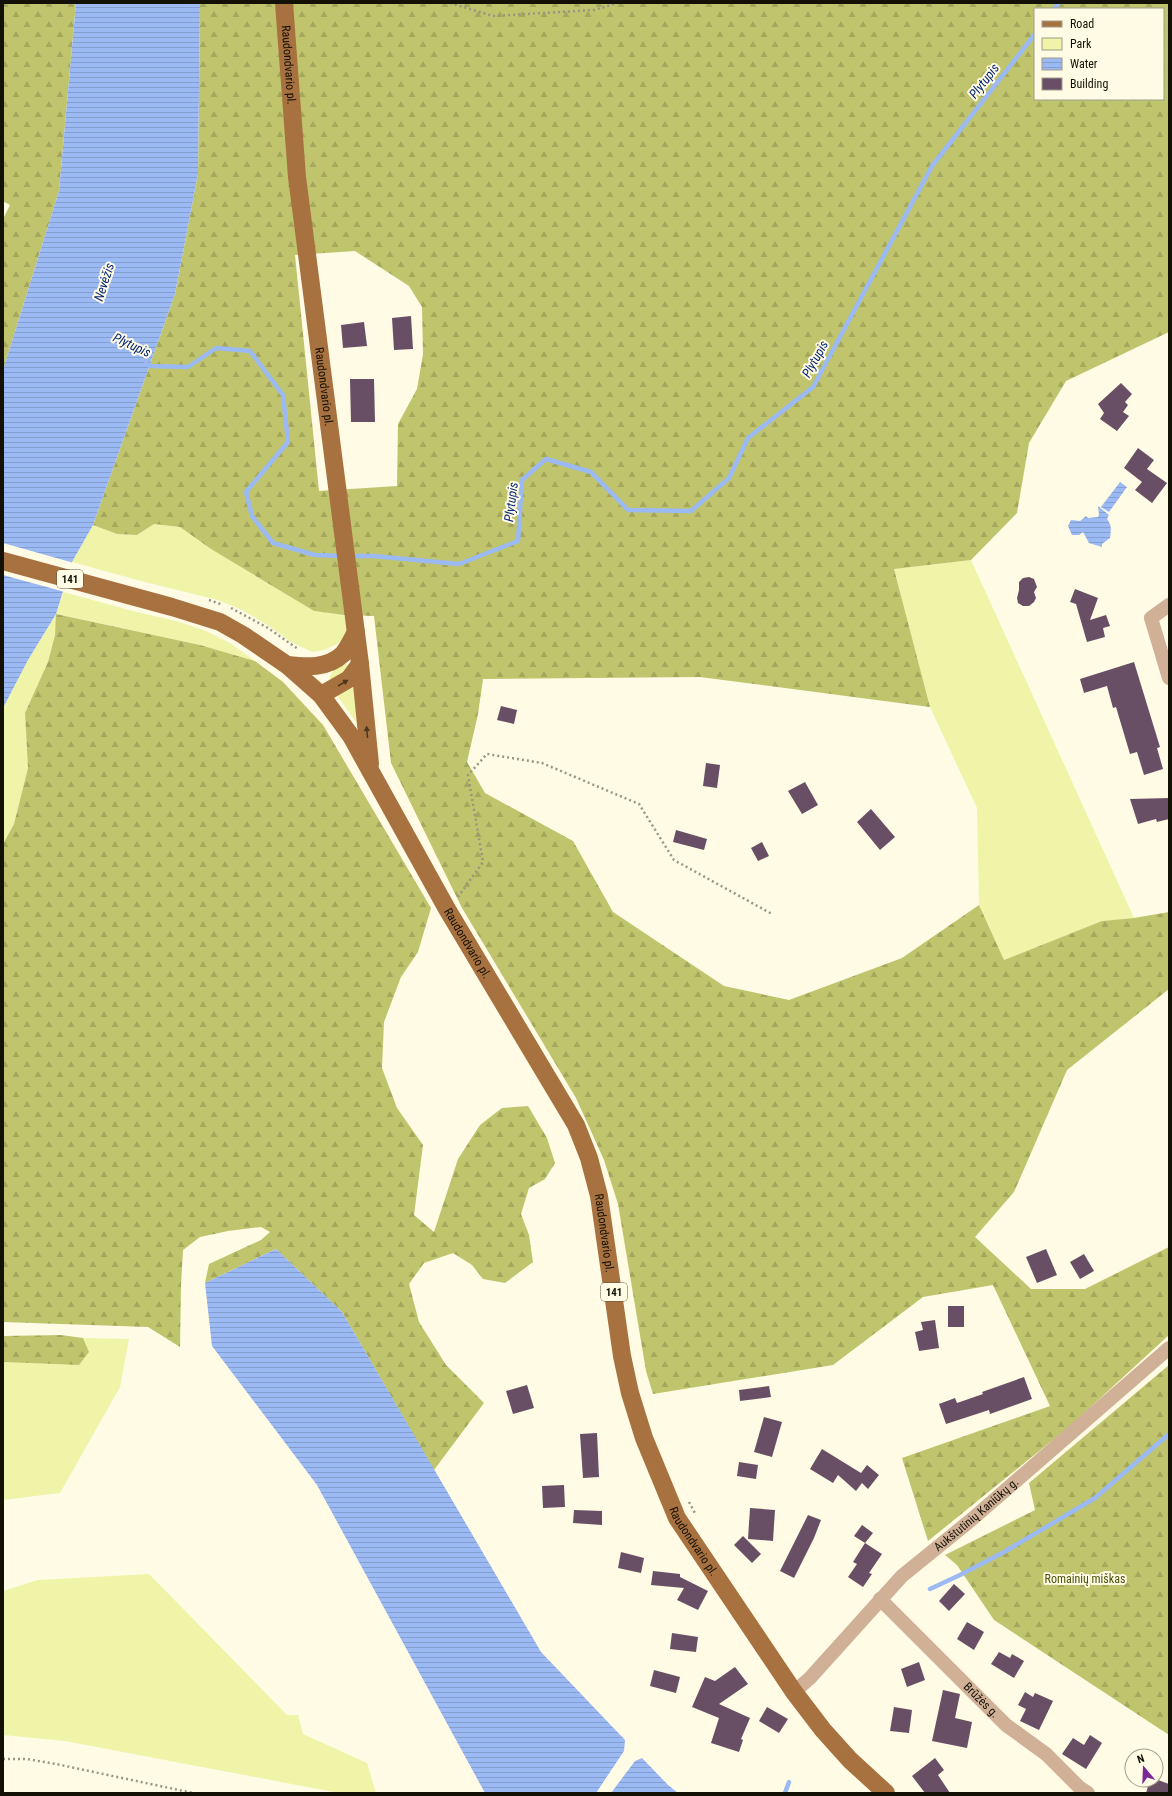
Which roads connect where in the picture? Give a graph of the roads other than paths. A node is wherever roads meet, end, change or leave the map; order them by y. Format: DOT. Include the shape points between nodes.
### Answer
graph roads {
  1 [pos="284,3"];
  2 [pos="3,561"];
  3 [pos="1169,605"];
  4 [pos="356,632"];
  5 [pos="328,664"];
  6 [pos="360,664"];
  7 [pos="287,665"];
  8 [pos="1169,678"];
  9 [pos="320,695"];
  10 [pos="370,771"];
  11 [pos="1169,1348"];
  12 [pos="880,1599"];
  13 [pos="794,1692"];
  14 [pos="886,1793"];
  15 [pos="1088,1793"];
  1 -- 4 [label="main road, Raudondvario pl." via="297,177"];
  2 -- 7 [label="main road, 141" via="220,622"];
  3 -- 8 [label="street" via="1151,618"];
  4 -- 5 [label="main road" via="343,653"];
  4 -- 6 [label="main road, Raudondvario pl."];
  5 -- 7 [label="main road" via="309,667"];
  5 -- 9 [label="main road" via="323,675"];
  9 -- 6 [label="main road, one-way" via="349,679"];
  10 -- 6 [label="main road, Raudondvario pl., one-way"];
  7 -- 9 [label="main road, 141"];
  9 -- 10 [label="main road, Raudondvario pl. / 141" via="343,724"];
  10 -- 13 [label="main road, Raudondvario pl. / 141" via="447,910 576,1125 600,1196 622,1356 644,1438 677,1518"];
  11 -- 12 [label="street, Aukštutinių Kaniūkų g." via="971,1520 902,1576"];
  12 -- 13 [label="street, Aukštutinių Kaniūkų g." via="810,1678"];
  12 -- 15 [label="street, Brūžės g." via="1000,1720 1046,1754"];
  13 -- 14 [label="main road, Raudondvario pl. / 141" via="850,1760"];
}
